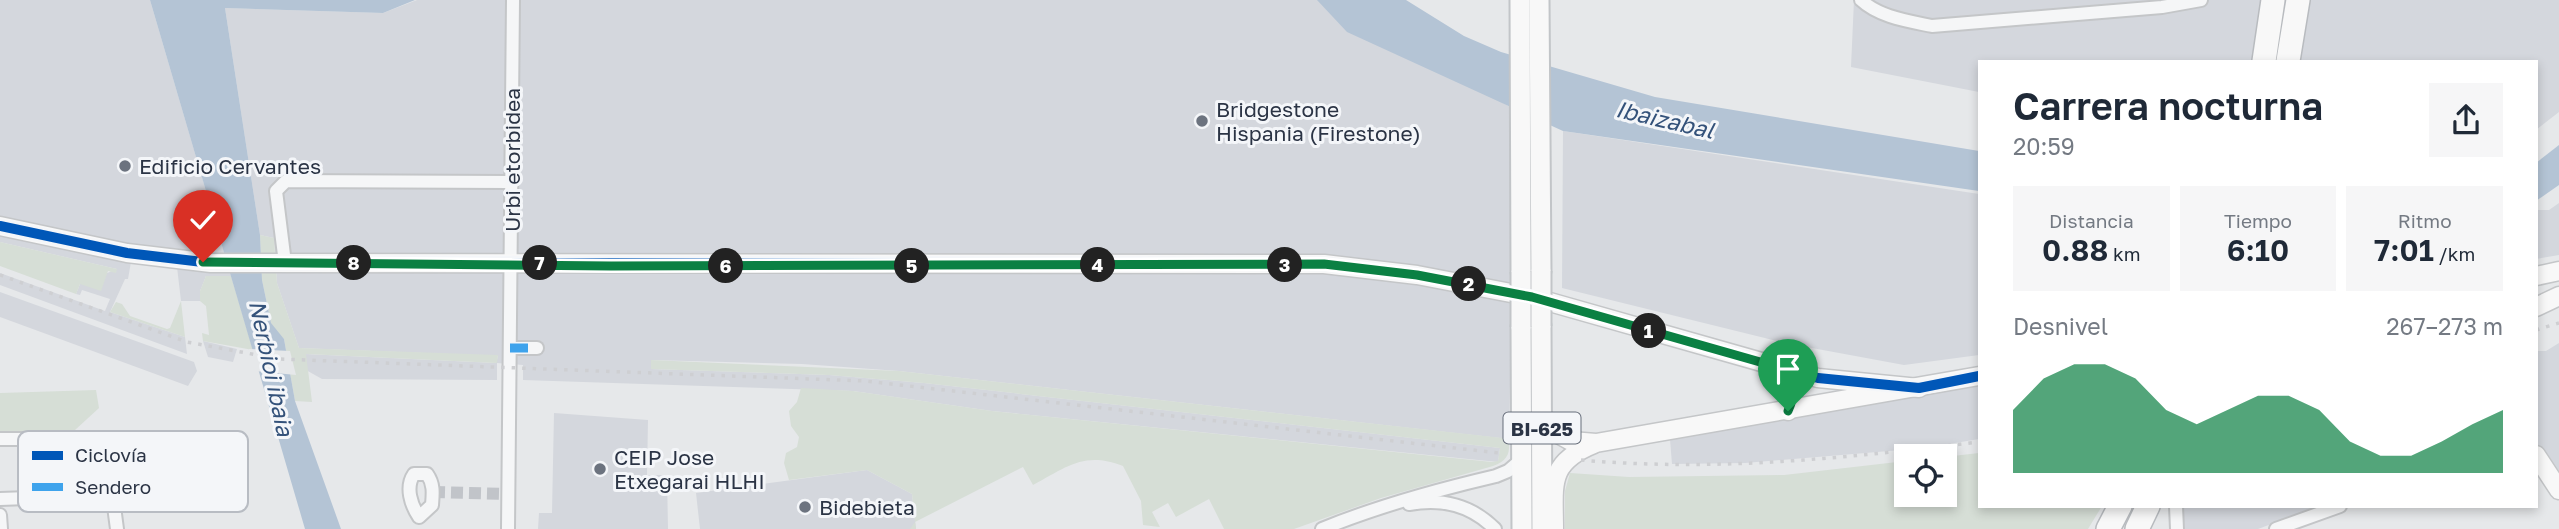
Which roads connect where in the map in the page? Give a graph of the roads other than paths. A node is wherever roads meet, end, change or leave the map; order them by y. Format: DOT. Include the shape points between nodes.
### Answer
graph roads {
  1 [pos="513,0"];
  2 [pos="1861,0"];
  3 [pos="2201,0"];
  4 [pos="2273,0"];
  5 [pos="2298,0"];
  6 [pos="1530,4"];
  7 [pos="2264,60"];
  8 [pos="2288,60"];
  9 [pos="512,182"];
  10 [pos="0,226"];
  11 [pos="282,263"];
  12 [pos="512,264"];
  13 [pos="2559,296"];
  14 [pos="2538,306"];
  15 [pos="510,348"];
  16 [pos="537,348"];
  17 [pos="1781,368"];
  18 [pos="1978,376"];
  19 [pos="1818,378"];
  20 [pos="1919,388"];
  21 [pos="1829,404"];
  22 [pos="1788,411"];
  23 [pos="1542,425"];
  24 [pos="0,439"];
  25 [pos="18,439"];
  26 [pos="1596,443"];
  27 [pos="2538,458"];
  28 [pos="1522,459"];
  29 [pos="2559,490"];
  30 [pos="18,498"];
  31 [pos="0,499"];
  32 [pos="1385,508"];
  33 [pos="2147,508"];
  34 [pos="2334,508"];
  35 [pos="0,515"];
  36 [pos="2137,528"];
  37 [pos="1,529"];
  38 [pos="508,529"];
  39 [pos="1322,529"];
  40 [pos="1495,529"];
  41 [pos="1522,529"];
  42 [pos="1542,529"];
  43 [pos="1554,529"];
  44 [pos="2276,529"];
  1 -- 9 [label="street, Urbi etorbidea"];
  2 -- 3 [label="street" via="1899,19 1932,26"];
  4 -- 7 [label="highway"];
  5 -- 8 [label="highway"];
  6 -- 23 [label="main road, BI-625, bridge" via="1541,130"];
  6 -- 28 [label="main road, BI-625, bridge" via="1521,130"];
  9 -- 11 [label="street" via="286,181 276,191"];
  9 -- 12 [label="street, Urbi etorbidea"];
  10 -- 11 [label="street" via="127,253 211,263"];
  11 -- 12 [label="street"];
  12 -- 15 [label="street, Urbi etorbidea"];
  12 -- 17 [label="street" via="1324,264 1417,275 1532,297"];
  13 -- 14 [label="street"];
  15 -- 16 [label="street"];
  15 -- 38 [label="street, Urbi etorbidea"];
  17 -- 19 [label="street"];
  17 -- 22 [label="street" via="1793,384"];
  18 -- 20 [label="street"];
  19 -- 20 [label="street"];
  19 -- 21 [label="street" via="1829,394"];
  20 -- 21 [label="street"];
  21 -- 22 [label="street"];
  22 -- 26 [label="street"];
  23 -- 26 [label="street" via="1571,441"];
  23 -- 42 [label="main road, BI-625"];
  24 -- 25 [label="street"];
  26 -- 43 [label="street" via="1569,455 1562,464 1554,490"];
  27 -- 29 [label="street"];
  28 -- 32 [label="street" via="1496,476 1402,499"];
  28 -- 41 [label="main road, BI-625"];
  30 -- 31 [label="street"];
  32 -- 39 [label="street"];
  32 -- 40 [label="street" via="1446,502 1474,511"];
  33 -- 36 [label="highway"];
  34 -- 44 [label="street"];
  35 -- 37 [label="street"];
}
